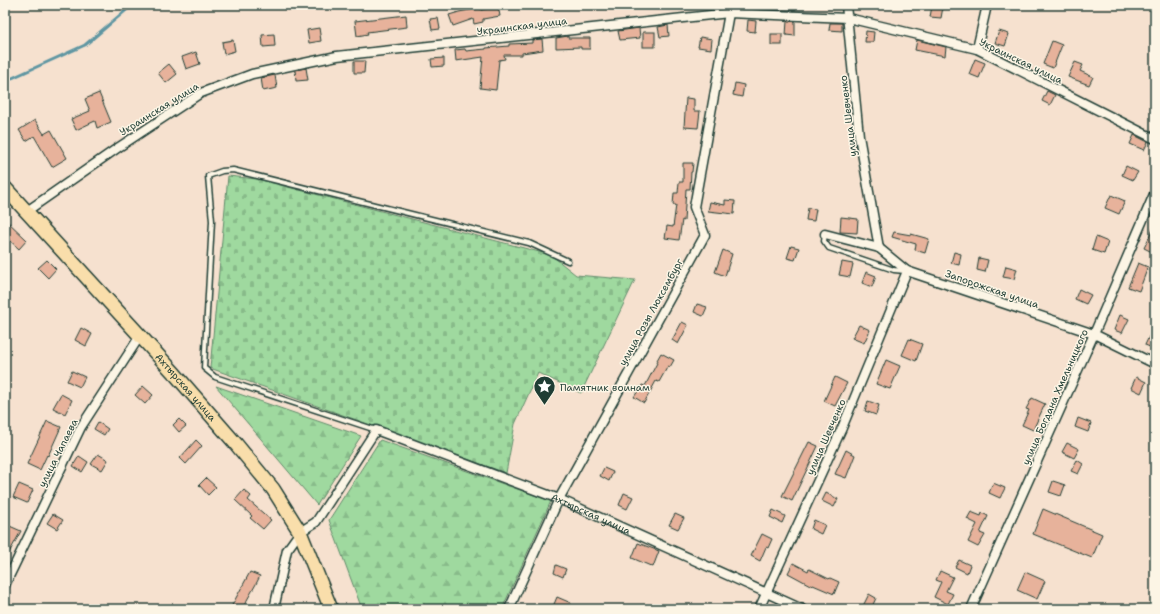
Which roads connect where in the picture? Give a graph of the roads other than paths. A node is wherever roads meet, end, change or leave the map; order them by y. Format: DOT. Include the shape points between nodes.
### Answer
graph roads {
  1 [pos="846,5"];
  2 [pos="986,5"];
  3 [pos="728,9"];
  4 [pos="848,18"];
  5 [pos="977,49"];
  6 [pos="1155,139"];
  7 [pos="5,188"];
  8 [pos="1155,192"];
  9 [pos="26,211"];
  10 [pos="825,234"];
  11 [pos="879,248"];
  12 [pos="568,261"];
  13 [pos="907,271"];
  14 [pos="1094,334"];
  15 [pos="140,336"];
  16 [pos="1155,364"];
  17 [pos="376,430"];
  18 [pos="559,499"];
  19 [pos="300,532"];
  20 [pos="5,585"];
  21 [pos="766,593"];
  22 [pos="274,609"];
  23 [pos="331,609"];
  24 [pos="509,609"];
  25 [pos="759,609"];
  26 [pos="802,609"];
  27 [pos="971,609"];
  1 -- 4 [label="street, улица Шевченко"];
  2 -- 5 [label="street"];
  3 -- 4 [label="street, Украинская улица"];
  3 -- 9 [label="street, Украинская улица" via="337,56 252,74 201,93"];
  3 -- 18 [label="street, улица Розы Люксембург" via="694,207 705,235"];
  4 -- 5 [label="street, Украинская улица"];
  4 -- 11 [label="street, улица Шевченко" via="860,136"];
  5 -- 6 [label="street, Украинская улица"];
  7 -- 9 [label="highway, Ахтырская улица"];
  8 -- 14 [label="street, улица Богдана Хмельницкого"];
  9 -- 15 [label="highway, Ахтырская улица"];
  10 -- 11 [label="street, Запорожская улица"];
  10 -- 13 [label="lane" via="824,241 829,248 894,270"];
  11 -- 13 [label="street, Запорожская улица"];
  12 -- 17 [label="lane" via="529,243 233,170 208,176 212,221 204,368 215,377"];
  13 -- 14 [label="street, Запорожская улица"];
  13 -- 21 [label="street, улица Шевченко" via="842,428"];
  14 -- 16 [label="street, Запорожская улица"];
  14 -- 27 [label="street, улица Богдана Хмельницкого"];
  15 -- 19 [label="highway, Ахтырская улица" via="274,489"];
  15 -- 20 [label="street, улица Чапаева" via="82,427"];
  17 -- 18 [label="street, Ахтырская улица"];
  17 -- 19 [label="street" via="316,522"];
  18 -- 21 [label="street, Ахтырская улица"];
  18 -- 24 [label="street, улица Розы Люксембург"];
  19 -- 22 [label="street" via="287,550"];
  19 -- 23 [label="highway, Ахтырская улица"];
  21 -- 25 [label="street, улица Шевченко"];
  21 -- 26 [label="street, Ахтырская улица"];
}
